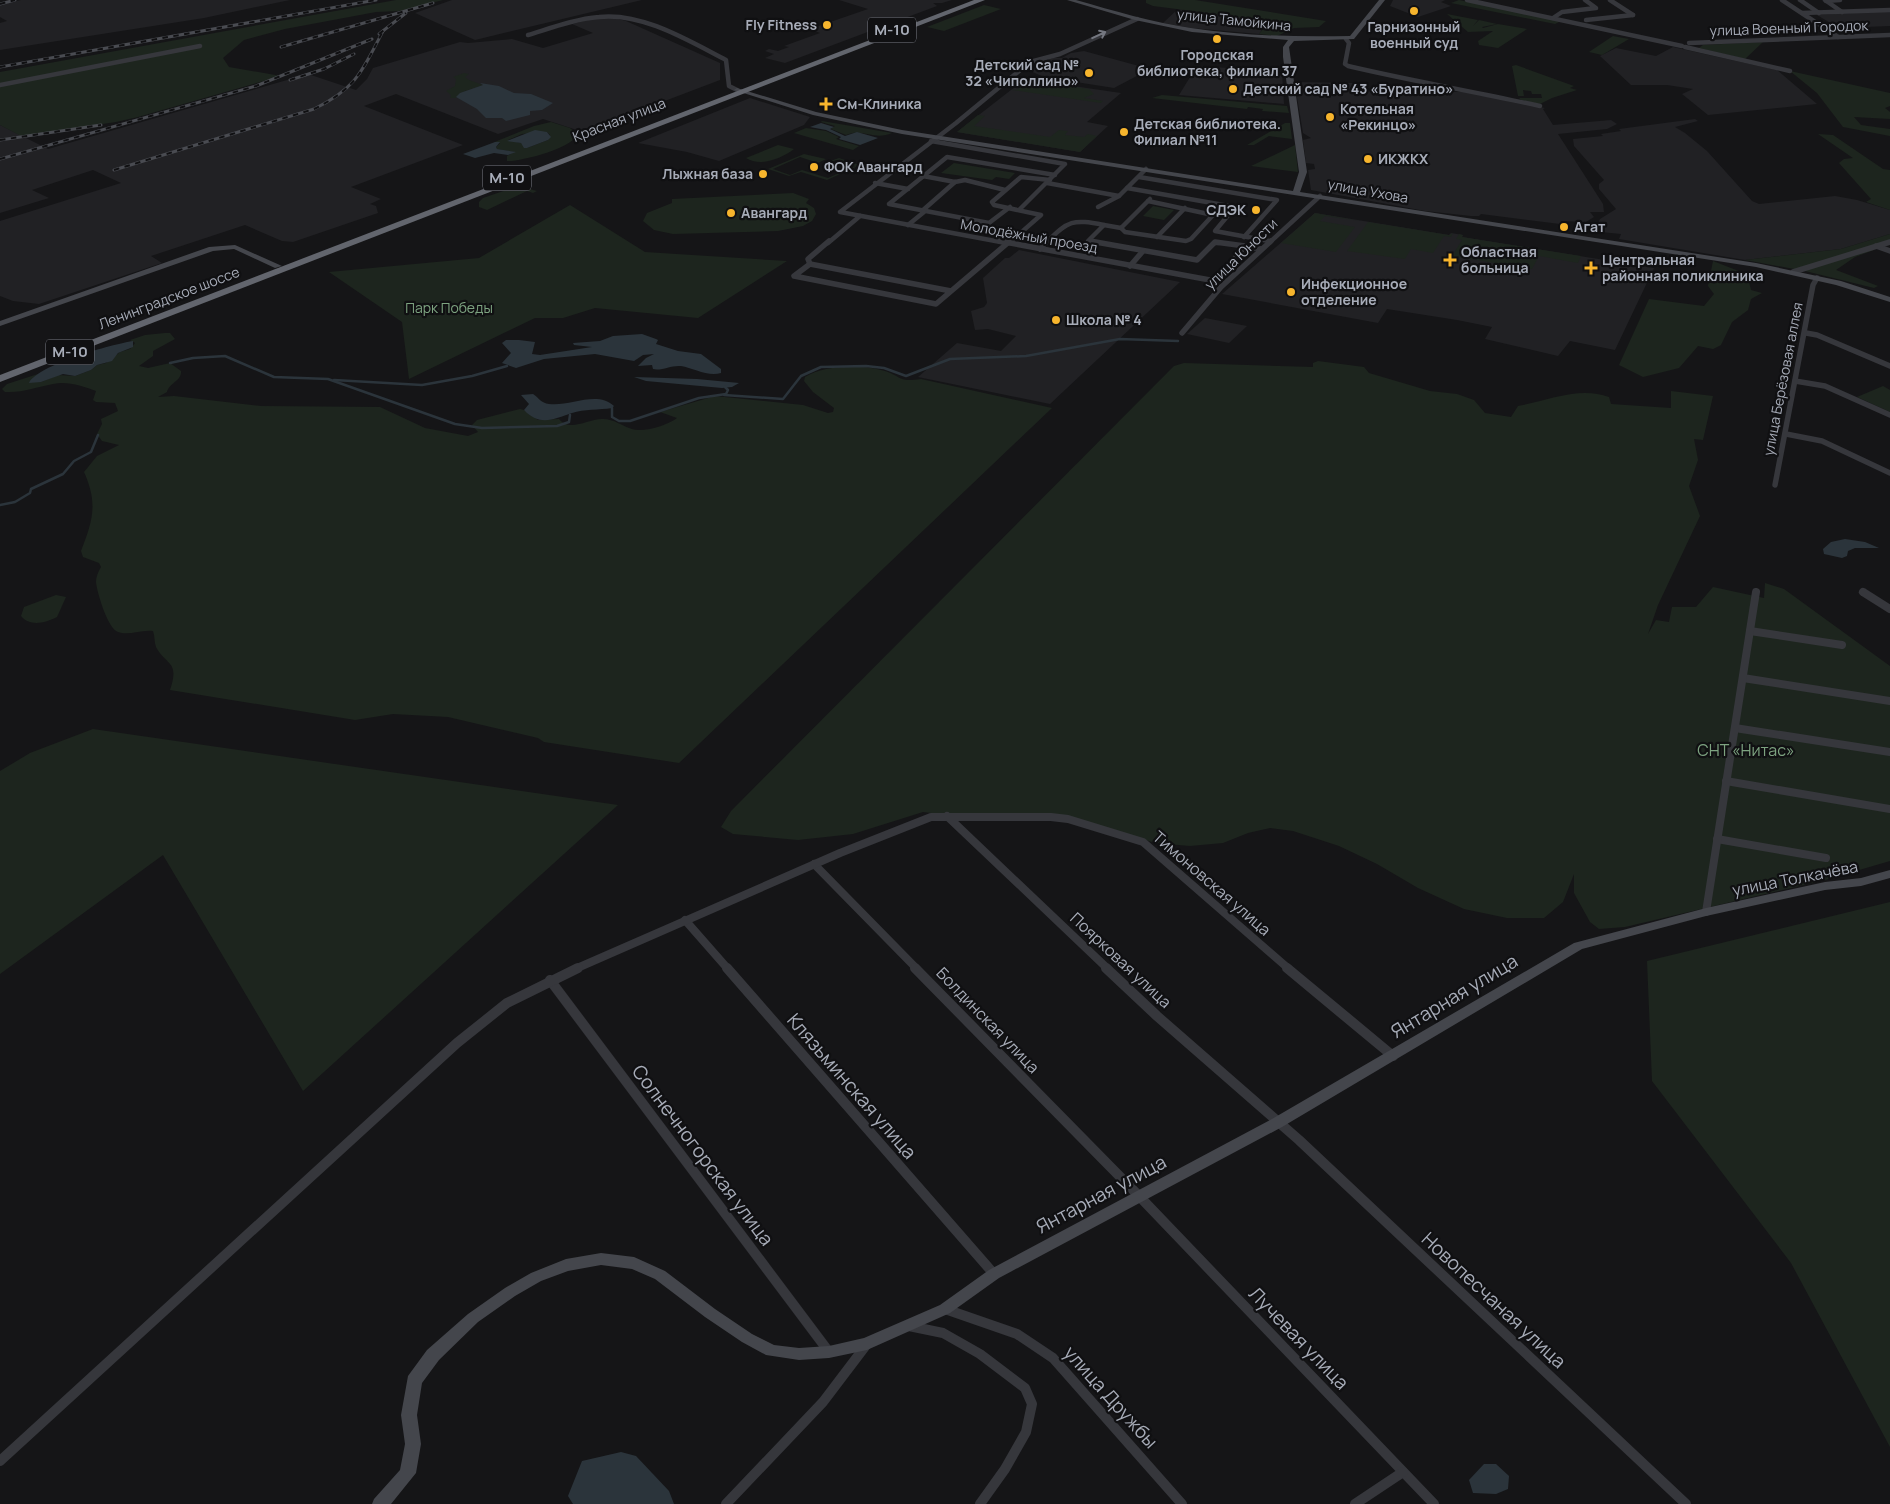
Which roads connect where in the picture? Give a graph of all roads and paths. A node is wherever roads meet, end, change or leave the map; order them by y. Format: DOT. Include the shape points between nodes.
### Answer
graph roads {
  1 [pos="969,0"];
  2 [pos="981,0"];
  3 [pos="1070,0"];
  4 [pos="1382,0"];
  5 [pos="1470,0"];
  6 [pos="1585,0"];
  7 [pos="1610,0"];
  8 [pos="1782,0"];
  9 [pos="1800,0"];
  10 [pos="1825,0"];
  11 [pos="1840,0"];
  12 [pos="1573,10"];
  13 [pos="1890,10"];
  14 [pos="1842,12"];
  15 [pos="1802,13"];
  16 [pos="1819,13"];
  17 [pos="1137,18"];
  18 [pos="1553,18"];
  19 [pos="1585,22"];
  20 [pos="528,35"];
  21 [pos="1890,35"];
  22 [pos="1838,38"];
  23 [pos="1292,39"];
  24 [pos="1343,40"];
  25 [pos="1689,43"];
  26 [pos="1717,43"];
  27 [pos="1683,45"];
  28 [pos="200,46"];
  29 [pos="1694,46"];
  30 [pos="1704,52"];
  31 [pos="1790,71"];
  32 [pos="0,85"];
  33 [pos="744,93"];
  34 [pos="1540,106"];
  35 [pos="938,136"];
  36 [pos="931,141"];
  37 [pos="1146,169"];
  38 [pos="1054,175"];
  39 [pos="923,176"];
  40 [pos="1139,177"];
  41 [pos="955,182"];
  42 [pos="1048,182"];
  43 [pos="875,183"];
  44 [pos="1127,188"];
  45 [pos="908,189"];
  46 [pos="1005,190"];
  47 [pos="1296,192"];
  48 [pos="1155,193"];
  49 [pos="1119,196"];
  50 [pos="1320,196"];
  51 [pos="1148,201"];
  52 [pos="1098,206"];
  53 [pos="1010,207"];
  54 [pos="1184,208"];
  55 [pos="1020,209"];
  56 [pos="923,211"];
  57 [pos="860,216"];
  58 [pos="908,225"];
  59 [pos="1104,225"];
  60 [pos="1121,228"];
  61 [pos="1157,237"];
  62 [pos="1244,237"];
  63 [pos="1269,241"];
  64 [pos="1890,242"];
  65 [pos="1010,243"];
  66 [pos="1245,246"];
  67 [pos="1876,246"];
  68 [pos="1040,249"];
  69 [pos="1261,249"];
  70 [pos="1143,251"];
  71 [pos="1890,251"];
  72 [pos="810,264"];
  73 [pos="278,266"];
  74 [pos="1130,266"];
  75 [pos="293,267"];
  76 [pos="1793,272"];
  77 [pos="1817,278"];
  78 [pos="951,291"];
  79 [pos="1890,300"];
  80 [pos="0,324"];
  81 [pos="1182,333"];
  82 [pos="1806,333"];
  83 [pos="1890,366"];
  84 [pos="0,374"];
  85 [pos="0,379"];
  86 [pos="1795,381"];
  87 [pos="1890,415"];
  88 [pos="1786,434"];
  89 [pos="1890,465"];
  90 [pos="1881,469"];
  91 [pos="1890,473"];
  92 [pos="1775,484"];
  93 [pos="1756,592"];
  94 [pos="1863,592"];
  95 [pos="1890,609"];
  96 [pos="1750,631"];
  97 [pos="1842,645"];
  98 [pos="1743,678"];
  99 [pos="1890,701"];
  100 [pos="1735,728"];
  101 [pos="1890,752"];
  102 [pos="1726,781"];
  103 [pos="1890,809"];
  104 [pos="947,816"];
  105 [pos="1717,839"];
  106 [pos="1826,858"];
  107 [pos="814,864"];
  108 [pos="1890,874"];
  109 [pos="1706,912"];
  110 [pos="685,920"];
  111 [pos="550,980"];
  112 [pos="1393,1056"];
  113 [pos="1277,1123"];
  114 [pos="1140,1197"];
  115 [pos="994,1274"];
  116 [pos="945,1309"];
  117 [pos="906,1326"];
  118 [pos="867,1344"];
  119 [pos="829,1352"];
  120 [pos="0,1461"];
  121 [pos="1403,1472"];
  122 [pos="380,1504"];
  123 [pos="726,1504"];
  124 [pos="980,1504"];
  125 [pos="1182,1504"];
  126 [pos="1355,1504"];
  127 [pos="1434,1504"];
  128 [pos="1686,1504"];
  1 -- 33 [label="highway, Красная улица / М-10"];
  2 -- 33 [label="highway, Красная улица / М-10"];
  3 -- 17 [label="street, улица Тамойкина"];
  4 -- 24 [label="street" via="1354,36"];
  5 -- 18 [label="street"];
  6 -- 12 [label="street" via="1596,8"];
  7 -- 19 [label="street" via="1633,15"];
  8 -- 15 [label="street"];
  9 -- 16 [label="street"];
  10 -- 11 [label="street"];
  10 -- 14 [label="street"];
  12 -- 18 [label="street"];
  12 -- 19 [label="street"];
  13 -- 14 [label="street"];
  14 -- 16 [label="street"];
  15 -- 16 [label="street"];
  15 -- 22 [label="street"];
  17 -- 23 [label="street, улица Тамойкина" via="1192,30"];
  35 -- 17 [label="street, one-way" via="1030,62 1060,54"];
  18 -- 19 [label="street"];
  19 -- 27 [label="street"];
  20 -- 33 [label="street" via="595,17 620,17 726,60 729,86"];
  21 -- 22 [label="street, улица Военный Городок"];
  22 -- 26 [label="street, улица Военный Городок"];
  23 -- 24 [label="street, улица Тамойкина"];
  23 -- 47 [label="street" via="1286,47 1303,172"];
  24 -- 34 [label="street" via="1349,42 1344,61 1348,66"];
  25 -- 26 [label="street, улица Военный Городок"];
  25 -- 27 [label="street, улица Военный Городок"];
  25 -- 29 [label="street"];
  26 -- 29 [label="street"];
  27 -- 29 [label="street"];
  27 -- 30 [label="street"];
  28 -- 32 [label="street"];
  29 -- 30 [label="street"];
  30 -- 31 [label="street"];
  33 -- 35 [label="street, улица Ухова" via="833,116"];
  33 -- 73 [label="highway, Красная улица / М-10"];
  33 -- 75 [label="highway, Красная улица / М-10"];
  35 -- 36 [label="street"];
  35 -- 37 [label="street, улица Ухова"];
  36 -- 38 [label="street" via="1065,164"];
  36 -- 43 [label="street"];
  37 -- 40 [label="street"];
  37 -- 47 [label="street, улица Ухова"];
  38 -- 39 [label="street" via="948,157"];
  38 -- 42 [label="street"];
  39 -- 41 [label="street"];
  39 -- 45 [label="street"];
  40 -- 44 [label="street"];
  40 -- 62 [label="street" via="1277,200"];
  41 -- 46 [label="street" via="965,180"];
  41 -- 56 [label="street"];
  42 -- 46 [label="street" via="1022,176"];
  42 -- 49 [label="street"];
  42 -- 55 [label="street"];
  43 -- 45 [label="street"];
  43 -- 57 [label="street, Молодёжный проезд" via="840,212"];
  44 -- 48 [label="street"];
  44 -- 49 [label="street"];
  45 -- 56 [label="street" via="890,205"];
  46 -- 53 [label="street" via="992,203"];
  47 -- 50 [label="street, улица Ухова"];
  48 -- 51 [label="street"];
  48 -- 62 [label="street" via="1235,206 1215,231"];
  49 -- 52 [label="street"];
  50 -- 63 [label="street, улица Юности"];
  50 -- 76 [label="street, улица Ухова"];
  51 -- 54 [label="street"];
  51 -- 60 [label="street"];
  53 -- 55 [label="street"];
  53 -- 56 [label="street" via="989,223"];
  54 -- 61 [label="street"];
  54 -- 61 [label="street" via="1213,215 1188,240"];
  55 -- 65 [label="street" via="1041,215"];
  56 -- 58 [label="street"];
  57 -- 58 [label="street, Молодёжный проезд"];
  57 -- 72 [label="street" via="808,259"];
  58 -- 65 [label="street, Молодёжный проезд"];
  59 -- 60 [label="street"];
  59 -- 68 [label="street" via="1068,221"];
  59 -- 70 [label="street" via="1088,241"];
  60 -- 61 [label="street" via="1126,232"];
  62 -- 63 [label="street"];
  63 -- 69 [label="street, улица Юности"];
  64 -- 67 [label="street"];
  65 -- 68 [label="street, Молодёжный проезд"];
  65 -- 78 [label="street"];
  66 -- 69 [label="street"];
  66 -- 70 [label="street" via="1215,242 1197,260"];
  66 -- 74 [label="street, Молодёжный проезд" via="1215,280"];
  67 -- 71 [label="street"];
  67 -- 76 [label="street"];
  68 -- 74 [label="street, Молодёжный проезд"];
  69 -- 81 [label="street, улица Юности" via="1202,307"];
  70 -- 74 [label="street"];
  72 -- 78 [label="street"];
  72 -- 78 [label="street" via="794,276 936,304"];
  73 -- 80 [label="street" via="235,247 212,249"];
  73 -- 84 [label="highway, Ленинградское шоссе / М-10"];
  75 -- 85 [label="highway, Ленинградское шоссе / М-10"];
  76 -- 77 [label="street, улица Ухова"];
  77 -- 79 [label="street, улица Ухова"];
  77 -- 82 [label="street, улица Берёзовая аллея"];
  82 -- 83 [label="street"];
  82 -- 86 [label="street, улица Берёзовая аллея"];
  86 -- 87 [label="street" via="1825,386"];
  86 -- 88 [label="street, улица Берёзовая аллея"];
  88 -- 90 [label="street" via="1822,441"];
  88 -- 92 [label="street, улица Берёзовая аллея"];
  89 -- 90 [label="street"];
  90 -- 91 [label="street"];
  93 -- 96 [label="street"];
  94 -- 95 [label="street"];
  96 -- 97 [label="street"];
  96 -- 98 [label="street"];
  98 -- 99 [label="street"];
  98 -- 100 [label="street"];
  100 -- 101 [label="street"];
  100 -- 102 [label="street"];
  102 -- 103 [label="street"];
  102 -- 105 [label="street"];
  104 -- 107 [label="street, Тимоновская улица" via="931,817"];
  104 -- 112 [label="street, Тимоновская улица" via="1060,818 1143,842"];
  104 -- 113 [label="street, Поярковая улица" via="1157,1016"];
  105 -- 106 [label="street"];
  105 -- 109 [label="street"];
  107 -- 110 [label="street, Тимоновская улица"];
  107 -- 114 [label="street, Болдинская улица"];
  108 -- 109 [label="street, улица Толкачёва"];
  109 -- 112 [label="street, Янтарная улица" via="1578,946"];
  110 -- 111 [label="street, Тимоновская улица"];
  110 -- 115 [label="street, Клязьминская улица"];
  111 -- 119 [label="street, Солнечногорская улица"];
  111 -- 120 [label="street, Тимоновская улица" via="507,1003 457,1043"];
  112 -- 113 [label="street, Янтарная улица"];
  113 -- 114 [label="street, Янтарная улица"];
  113 -- 128 [label="street, Новопесчаная улица" via="1299,1140"];
  114 -- 115 [label="street, Янтарная улица"];
  114 -- 121 [label="street, Лучевая улица"];
  115 -- 116 [label="street, Янтарная улица"];
  116 -- 117 [label="street, Янтарная улица"];
  116 -- 125 [label="street, улица Дружбы" via="1017,1334 1053,1358"];
  117 -- 118 [label="street, Янтарная улица"];
  117 -- 124 [label="street" via="943,1333 980,1354 1025,1388 1032,1404 1026,1432"];
  118 -- 119 [label="street, Янтарная улица"];
  118 -- 123 [label="street" via="823,1402"];
  119 -- 122 [label="street, Янтарная улица" via="799,1354 772,1351 710,1313 660,1274 634,1263 601,1259 566,1265 510,1292 454,1334 433,1355 414,1381 409,1415 413,1444 408,1473"];
  121 -- 126 [label="street"];
  121 -- 127 [label="street, Лучевая улица"];
}
